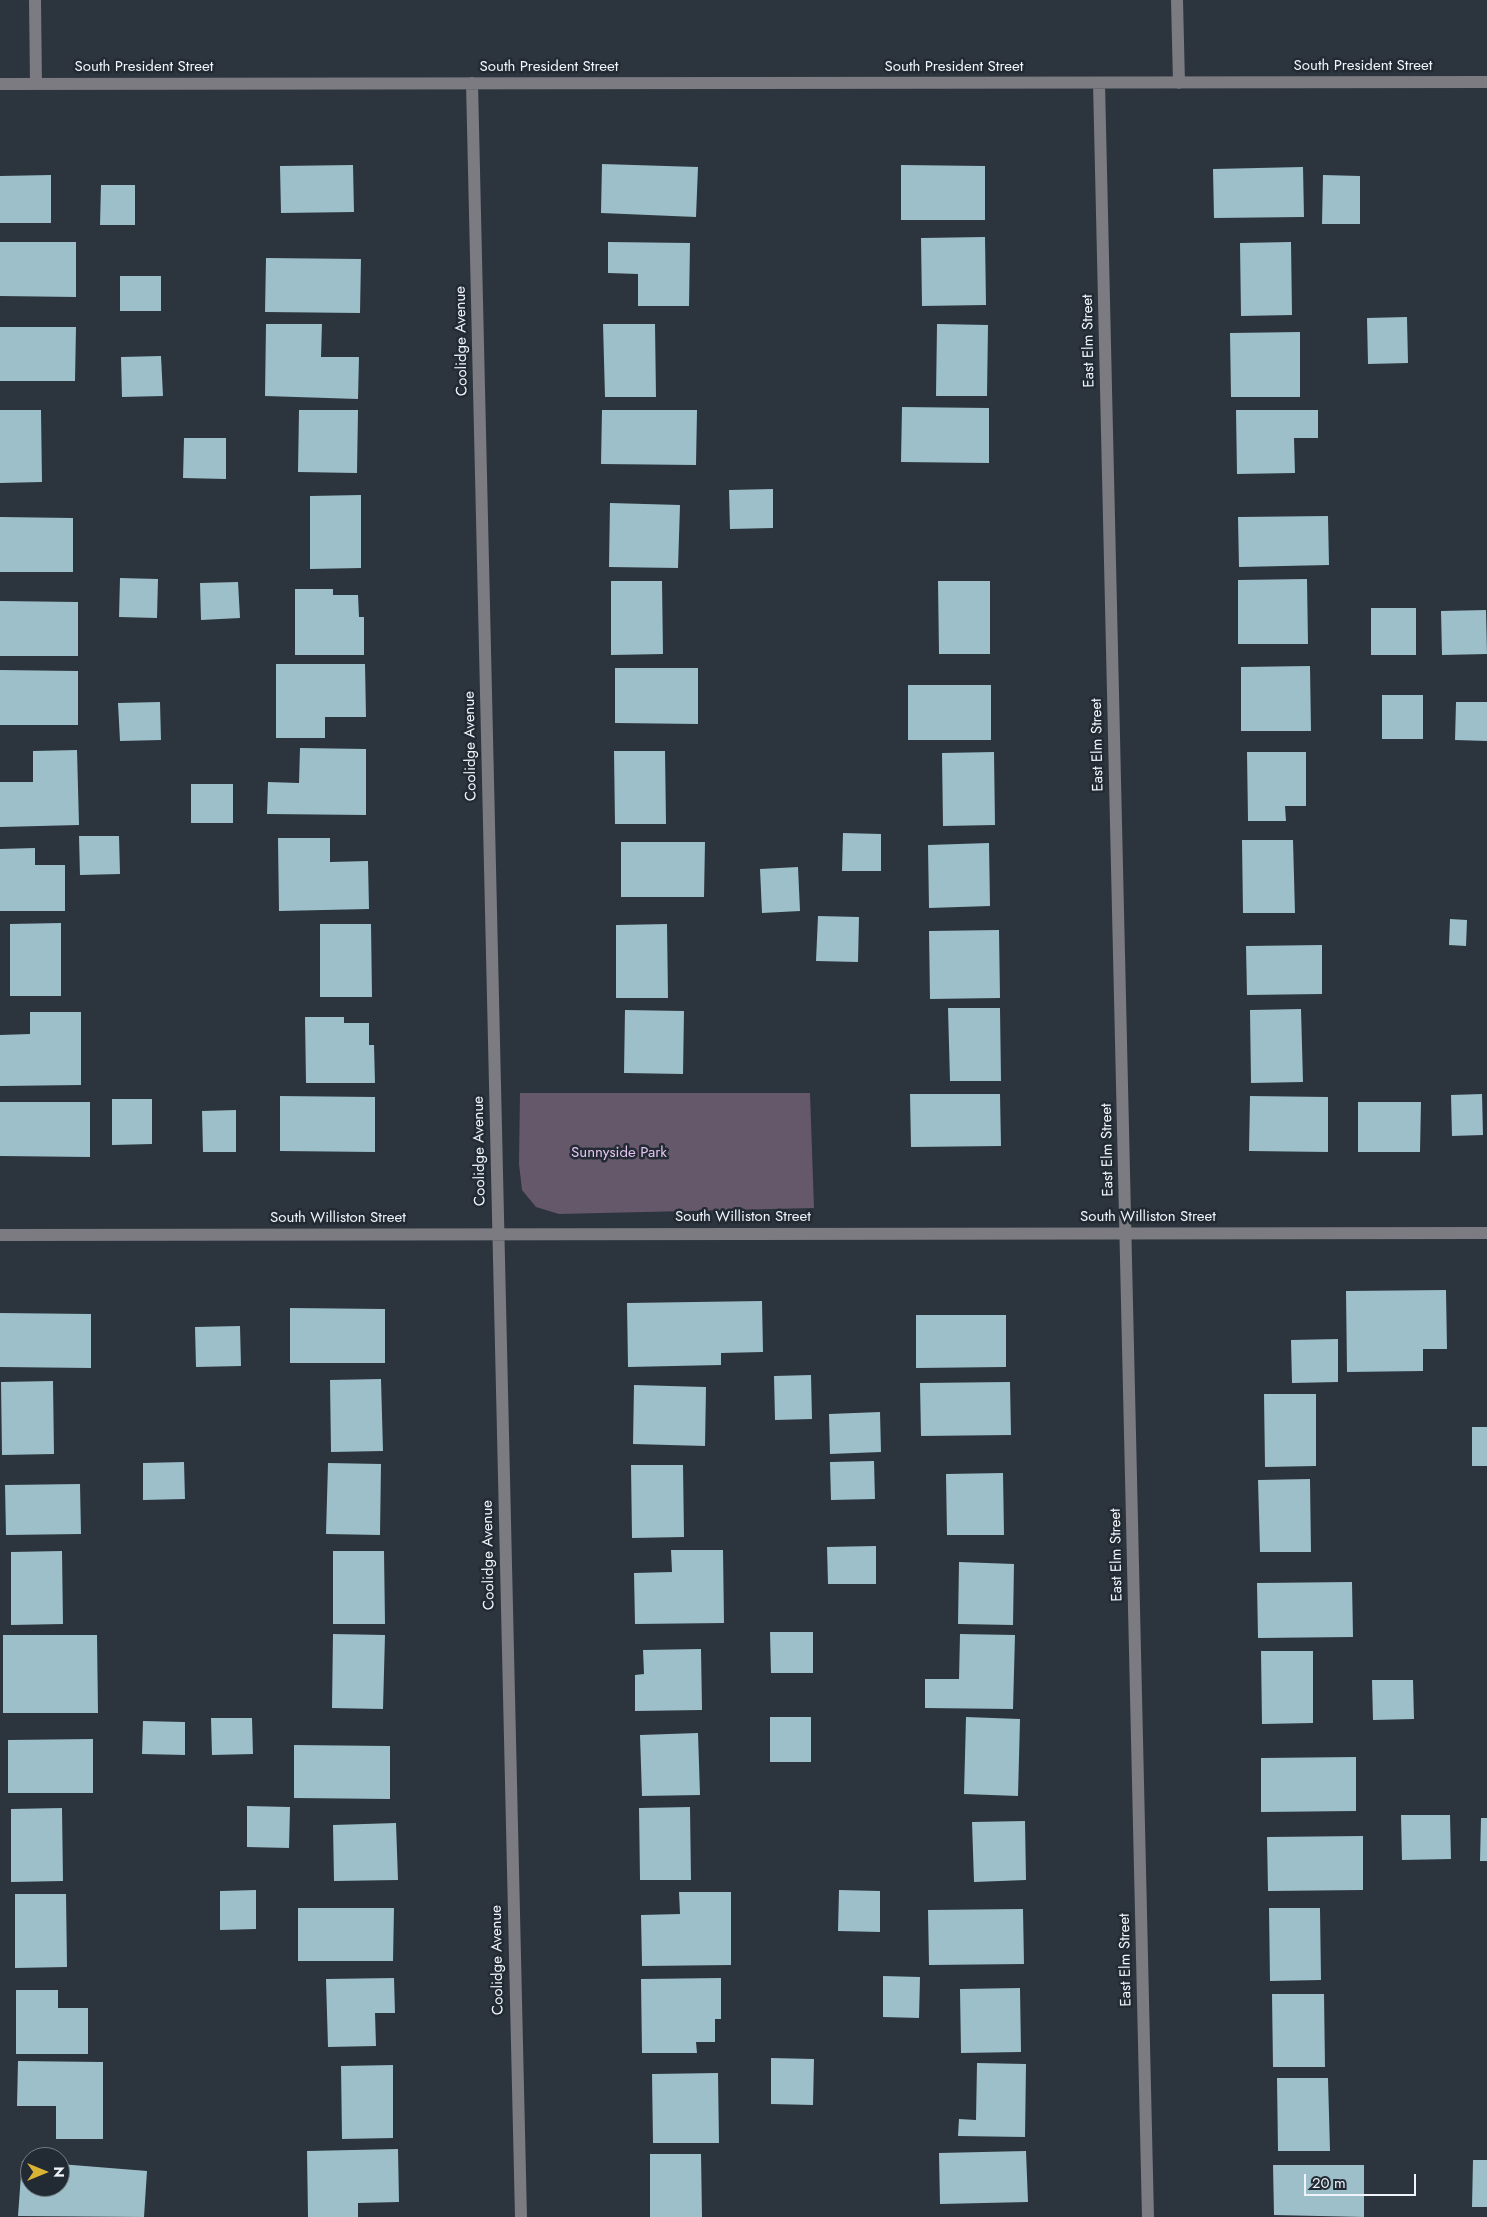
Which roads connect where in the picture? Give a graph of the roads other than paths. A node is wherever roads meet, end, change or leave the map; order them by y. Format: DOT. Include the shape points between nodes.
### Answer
graph roads {
  1 [pos="35,0"];
  2 [pos="1177,0"];
  3 [pos="1487,82"];
  4 [pos="472,83"];
  5 [pos="1099,83"];
  6 [pos="1179,83"];
  7 [pos="0,84"];
  8 [pos="36,84"];
  9 [pos="1126,1233"];
  10 [pos="1487,1233"];
  11 [pos="0,1234"];
  12 [pos="498,1234"];
  13 [pos="520,2217"];
  14 [pos="1148,2217"];
  1 -- 8 [label="street"];
  2 -- 6 [label="street"];
  3 -- 6 [label="street, South President Street"];
  4 -- 5 [label="street, South President Street"];
  4 -- 8 [label="street, South President Street"];
  4 -- 12 [label="street, Coolidge Avenue"];
  5 -- 6 [label="street, South President Street"];
  5 -- 9 [label="street, East Elm Street"];
  7 -- 8 [label="street, South President Street"];
  9 -- 10 [label="street, South Williston Street"];
  9 -- 12 [label="street, South Williston Street"];
  9 -- 14 [label="street, East Elm Street"];
  11 -- 12 [label="street, South Williston Street"];
  12 -- 13 [label="street, Coolidge Avenue"];
}
